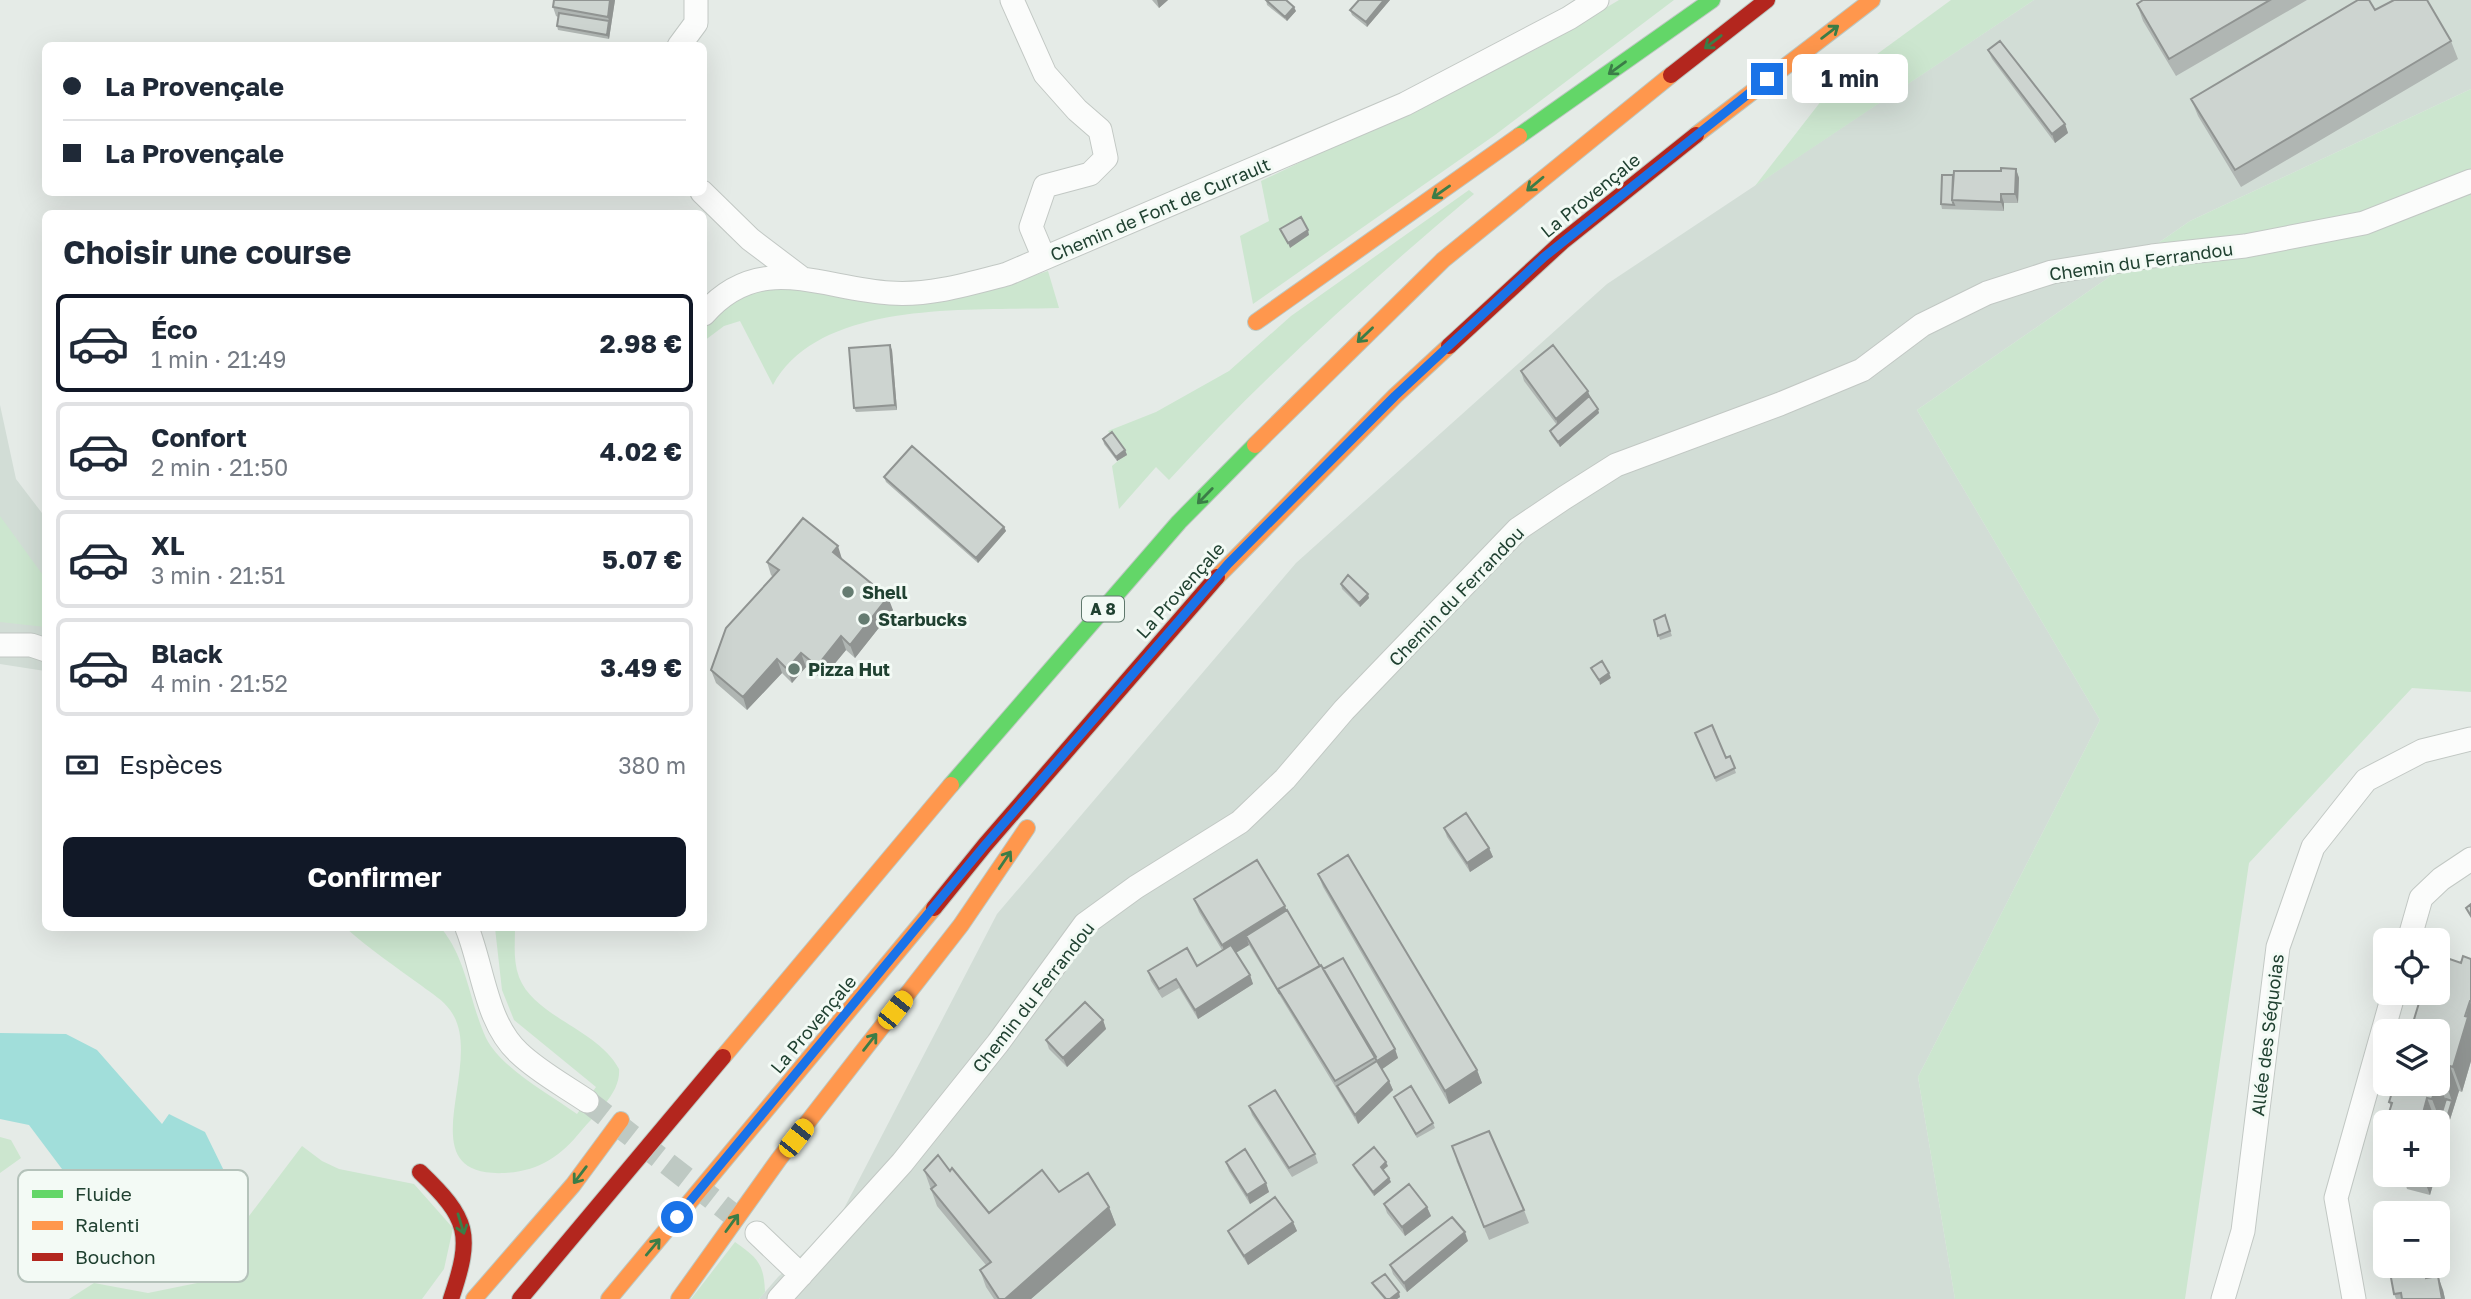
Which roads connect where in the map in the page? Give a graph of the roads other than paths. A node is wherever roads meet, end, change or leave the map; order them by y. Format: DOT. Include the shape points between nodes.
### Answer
graph roads {
  1 [pos="696,0"];
  2 [pos="1012,0"];
  3 [pos="1597,0"];
  4 [pos="1712,0"];
  5 [pos="1767,0"];
  6 [pos="1872,0"];
  7 [pos="682,42"];
  8 [pos="2471,181"];
  9 [pos="706,196"];
  10 [pos="1044,258"];
  11 [pos="800,277"];
  12 [pos="707,311"];
  13 [pos="1256,321"];
  14 [pos="0,645"];
  15 [pos="42,649"];
  16 [pos="1130,676"];
  17 [pos="2471,739"];
  18 [pos="2471,859"];
  19 [pos="2412,928"];
  20 [pos="468,931"];
  21 [pos="2390,1005"];
  22 [pos="587,1101"];
  23 [pos="621,1120"];
  24 [pos="420,1172"];
  25 [pos="757,1233"];
  26 [pos="801,1275"];
  27 [pos="451,1299"];
  28 [pos="474,1299"];
  29 [pos="520,1299"];
  30 [pos="609,1299"];
  31 [pos="679,1299"];
  32 [pos="779,1299"];
  33 [pos="2223,1299"];
  34 [pos="2354,1299"];
  1 -- 7 [label="street" via="696,23"];
  2 -- 10 [label="street" via="1045,75 1100,130 1106,158 1090,174 1045,187 1031,228"];
  3 -- 10 [label="street, Chemin de Font de Currault" via="1405,104"];
  4 -- 13 [label="highway, one-way"];
  5 -- 29 [label="highway, A 8, one-way" via="1443,260 1180,522 1006,720"];
  16 -- 6 [label="highway, La Provençale, one-way" via="1228,564 1458,336 1562,242"];
  8 -- 26 [label="street, Chemin du Ferrandou" via="2364,223 2245,246 2052,272 1987,293 1922,325 1862,370 1616,465 1564,498 1518,529 1344,710 1285,779 1240,821 1085,924 902,1163"];
  9 -- 11 [label="street" via="750,239"];
  10 -- 11 [label="street, Chemin de Font de Currault" via="1007,274 946,290 890,293"];
  11 -- 12 [label="street, Chemin de Font de Currault" via="757,280 719,297"];
  14 -- 15 [label="street"];
  30 -- 16 [label="highway, La Provençale, one-way"];
  31 -- 16 [label="highway, one-way" via="779,1159 961,925"];
  17 -- 33 [label="street, Allée des Séquoias" via="2422,751 2366,780 2313,847 2278,947 2243,1231"];
  18 -- 19 [label="street" via="2421,898"];
  20 -- 22 [label="street" via="506,1036 519,1053"];
  21 -- 34 [label="street" via="2336,1198"];
  23 -- 28 [label="highway, one-way"];
  24 -- 27 [label="highway, one-way" via="447,1198 462,1223 465,1253"];
  25 -- 26 [label="street"];
  26 -- 32 [label="street, Chemin du Ferrandou"];
}
